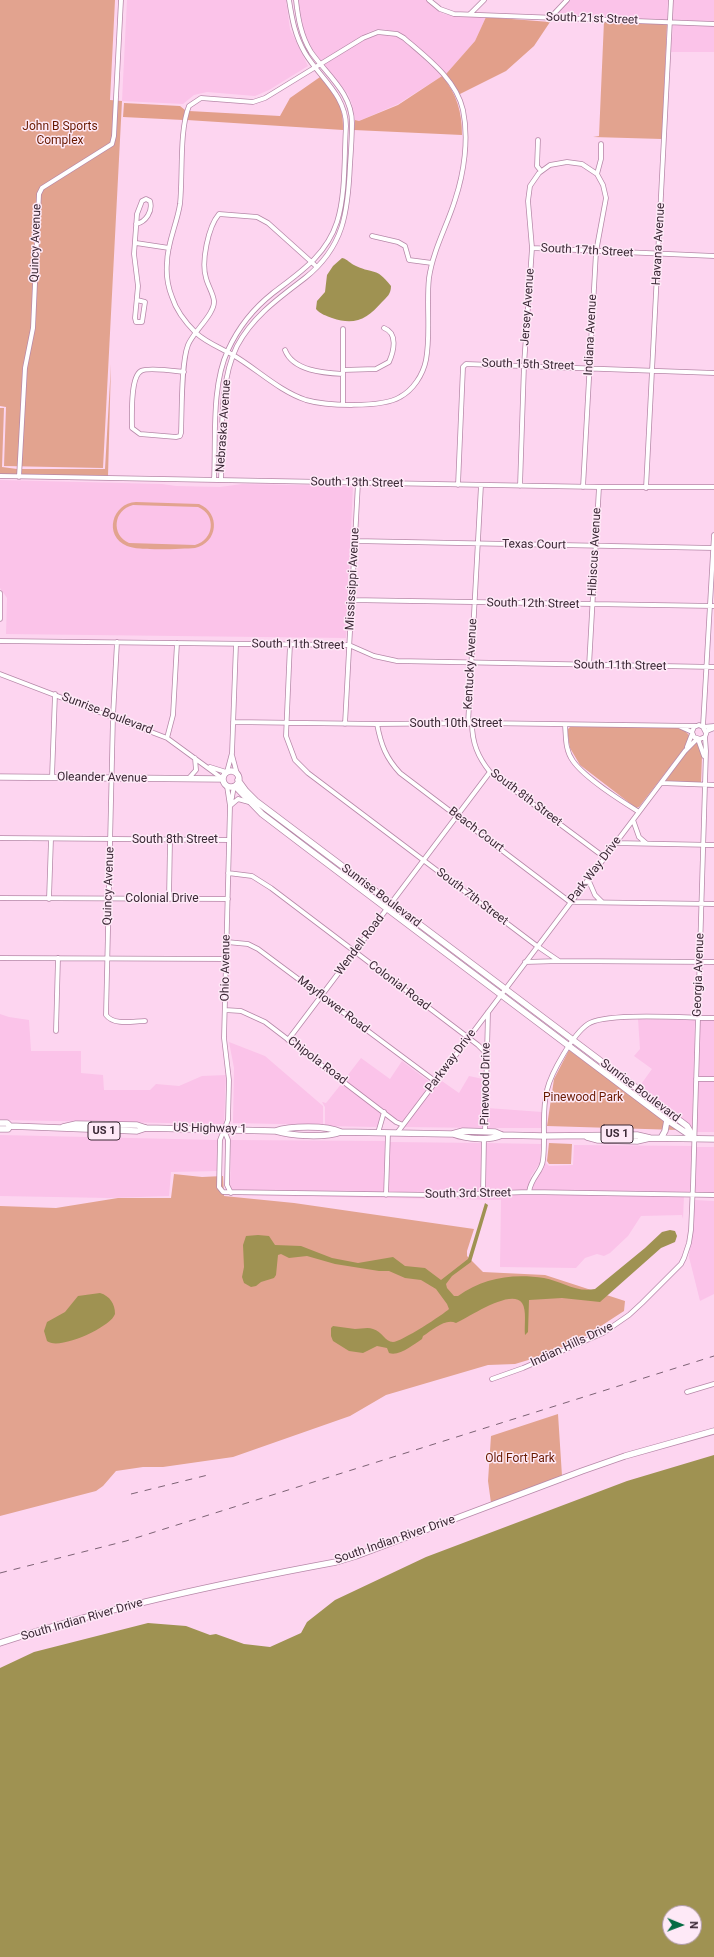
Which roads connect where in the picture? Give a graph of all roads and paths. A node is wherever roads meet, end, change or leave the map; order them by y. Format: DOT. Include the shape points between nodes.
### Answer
graph roads {
  1 [pos="121,0"];
  2 [pos="289,0"];
  3 [pos="296,0"];
  4 [pos="429,0"];
  5 [pos="484,0"];
  6 [pos="567,0"];
  7 [pos="671,0"];
  8 [pos="470,14"];
  9 [pos="551,17"];
  10 [pos="298,19"];
  11 [pos="292,20"];
  12 [pos="669,22"];
  13 [pos="714,24"];
  14 [pos="305,40"];
  15 [pos="299,43"];
  16 [pos="321,64"];
  17 [pos="315,68"];
  18 [pos="349,103"];
  19 [pos="343,105"];
  20 [pos="538,140"];
  21 [pos="601,144"];
  22 [pos="344,145"];
  23 [pos="351,146"];
  24 [pos="541,171"];
  25 [pos="597,174"];
  26 [pos="136,224"];
  27 [pos="372,236"];
  28 [pos="136,243"];
  29 [pos="169,248"];
  30 [pos="532,248"];
  31 [pos="596,252"];
  32 [pos="658,254"];
  33 [pos="714,256"];
  34 [pos="312,263"];
  35 [pos="432,263"];
  36 [pos="317,267"];
  37 [pos="137,300"];
  38 [pos="384,328"];
  39 [pos="343,329"];
  40 [pos="196,332"];
  41 [pos="285,350"];
  42 [pos="227,352"];
  43 [pos="233,355"];
  44 [pos="524,365"];
  45 [pos="589,368"];
  46 [pos="653,371"];
  47 [pos="184,372"];
  48 [pos="343,372"];
  49 [pos="714,373"];
  50 [pos="217,402"];
  51 [pos="224,402"];
  52 [pos="343,404"];
  53 [pos="215,445"];
  54 [pos="222,446"];
  55 [pos="0,476"];
  56 [pos="19,476"];
  57 [pos="214,480"];
  58 [pos="221,480"];
  59 [pos="358,483"];
  60 [pos="458,485"];
  61 [pos="481,485"];
  62 [pos="520,486"];
  63 [pos="583,487"];
  64 [pos="599,487"];
  65 [pos="714,487"];
  66 [pos="646,488"];
  67 [pos="714,536"];
  68 [pos="355,541"];
  69 [pos="478,544"];
  70 [pos="596,546"];
  71 [pos="714,548"];
  72 [pos="0,593"];
  73 [pos="351,600"];
  74 [pos="475,603"];
  75 [pos="592,605"];
  76 [pos="712,606"];
  77 [pos="0,619"];
  78 [pos="0,641"];
  79 [pos="117,642"];
  80 [pos="176,643"];
  81 [pos="236,644"];
  82 [pos="290,644"];
  83 [pos="349,645"];
  84 [pos="472,663"];
  85 [pos="589,666"];
  86 [pos="707,666"];
  87 [pos="714,667"];
  88 [pos="0,674"];
  89 [pos="55,694"];
  90 [pos="113,716"];
  91 [pos="233,722"];
  92 [pos="286,723"];
  93 [pos="470,723"];
  94 [pos="345,724"];
  95 [pos="377,724"];
  96 [pos="565,725"];
  97 [pos="678,726"];
  98 [pos="700,726"];
  99 [pos="714,727"];
  100 [pos="692,733"];
  101 [pos="705,735"];
  102 [pos="167,738"];
  103 [pos="698,739"];
  104 [pos="685,751"];
  105 [pos="232,753"];
  106 [pos="704,756"];
  107 [pos="195,758"];
  108 [pos="207,766"];
  109 [pos="227,772"];
  110 [pos="490,772"];
  111 [pos="0,777"];
  112 [pos="238,777"];
  113 [pos="52,778"];
  114 [pos="112,779"];
  115 [pos="188,779"];
  116 [pos="223,779"];
  117 [pos="203,780"];
  118 [pos="661,783"];
  119 [pos="227,785"];
  120 [pos="704,785"];
  121 [pos="714,785"];
  122 [pos="234,786"];
  123 [pos="249,802"];
  124 [pos="230,806"];
  125 [pos="639,812"];
  126 [pos="457,815"];
  127 [pos="633,820"];
  128 [pos="0,838"];
  129 [pos="51,839"];
  130 [pos="111,840"];
  131 [pos="170,840"];
  132 [pos="229,840"];
  133 [pos="615,843"];
  134 [pos="646,843"];
  135 [pos="702,844"];
  136 [pos="714,845"];
  137 [pos="604,857"];
  138 [pos="424,861"];
  139 [pos="228,873"];
  140 [pos="588,879"];
  141 [pos="0,898"];
  142 [pos="49,898"];
  143 [pos="109,899"];
  144 [pos="169,899"];
  145 [pos="228,899"];
  146 [pos="570,902"];
  147 [pos="602,902"];
  148 [pos="391,904"];
  149 [pos="701,904"];
  150 [pos="714,904"];
  151 [pos="387,909"];
  152 [pos="227,942"];
  153 [pos="537,946"];
  154 [pos="354,952"];
  155 [pos="0,958"];
  156 [pos="58,958"];
  157 [pos="107,958"];
  158 [pos="226,959"];
  159 [pos="559,960"];
  160 [pos="525,962"];
  161 [pos="699,962"];
  162 [pos="714,962"];
  163 [pos="505,989"];
  164 [pos="501,994"];
  165 [pos="321,997"];
  166 [pos="225,1010"];
  167 [pos="488,1012"];
  168 [pos="698,1018"];
  169 [pos="714,1018"];
  170 [pos="145,1021"];
  171 [pos="56,1031"];
  172 [pos="468,1038"];
  173 [pos="288,1040"];
  174 [pos="574,1041"];
  175 [pos="569,1047"];
  176 [pos="487,1054"];
  177 [pos="696,1079"];
  178 [pos="714,1079"];
  179 [pos="435,1081"];
  180 [pos="384,1112"];
  181 [pos="667,1120"];
  182 [pos="0,1123"];
  183 [pos="403,1124"];
  184 [pos="10,1126"];
  185 [pos="0,1129"];
  186 [pos="224,1130"];
  187 [pos="378,1133"];
  188 [pos="388,1133"];
  189 [pos="397,1133"];
  190 [pos="484,1135"];
  191 [pos="544,1136"];
  192 [pos="661,1138"];
  193 [pos="694,1138"];
  194 [pos="714,1139"];
  195 [pos="223,1192"];
  196 [pos="529,1192"];
  197 [pos="232,1193"];
  198 [pos="386,1194"];
  199 [pos="483,1195"];
  200 [pos="692,1195"];
  201 [pos="714,1195"];
  202 [pos="492,1379"];
  203 [pos="714,1384"];
  204 [pos="688,1392"];
  205 [pos="714,1431"];
  206 [pos="0,1643"];
  1 -- 56 [label="street, Quincy Avenue" via="112,144 42,188 39,194 33,328 25,368"];
  2 -- 11 [label="street, Nebraska Avenue"];
  3 -- 10 [label="street, Nebraska Avenue"];
  4 -- 8 [label="street, South 21st Street" via="445,12"];
  5 -- 8 [label="street"];
  6 -- 9 [label="street"];
  7 -- 12 [label="street, Havana Avenue"];
  8 -- 9 [label="street, South 21st Street"];
  9 -- 12 [label="street, South 21st Street"];
  10 -- 11 [label="street"];
  10 -- 14 [label="street, Nebraska Avenue"];
  11 -- 15 [label="street, Nebraska Avenue"];
  12 -- 13 [label="street, South 21st Street"];
  12 -- 32 [label="street, Havana Avenue"];
  14 -- 15 [label="street"];
  14 -- 16 [label="street, Nebraska Avenue"];
  15 -- 17 [label="street, Nebraska Avenue"];
  16 -- 17 [label="street"];
  16 -- 18 [label="street, Nebraska Avenue" via="346,95"];
  16 -- 35 [label="street" via="370,34 387,32 404,38 444,75 455,90 463,109 465,123 463,166 455,200"];
  17 -- 19 [label="street, Nebraska Avenue"];
  17 -- 29 [label="street" via="265,98 253,102 201,98 189,106 184,124 180,206"];
  18 -- 19 [label="street"];
  18 -- 23 [label="street, Nebraska Avenue" via="352,118"];
  19 -- 22 [label="street, Nebraska Avenue" via="346,119"];
  20 -- 24 [label="street" via="537,166"];
  21 -- 25 [label="street"];
  22 -- 23 [label="street"];
  22 -- 34 [label="street, Nebraska Avenue" via="340,212 331,237"];
  23 -- 36 [label="street, Nebraska Avenue" via="345,219 337,240"];
  24 -- 25 [label="street" via="550,165 567,162 582,164"];
  24 -- 30 [label="street" via="530,186 528,201"];
  25 -- 31 [label="street, Indiana Avenue" via="606,198"];
  26 -- 26 [label="street" via="145,220 150,210 150,201 142,201"];
  26 -- 28 [label="street"];
  27 -- 35 [label="street" via="405,246 409,260"];
  28 -- 29 [label="street"];
  28 -- 37 [label="street" via="134,254 138,275"];
  29 -- 40 [label="street" via="167,263 172,298 179,312"];
  30 -- 31 [label="street, South 17th Street"];
  30 -- 44 [label="street, Jersey Avenue"];
  31 -- 32 [label="street, South 17th Street"];
  31 -- 45 [label="street, Indiana Avenue"];
  32 -- 33 [label="street, South 17th Street"];
  32 -- 46 [label="street, Havana Avenue"];
  34 -- 36 [label="street"];
  34 -- 40 [label="street" via="268,223 257,217 219,214 210,232 204,264 214,308"];
  34 -- 42 [label="street, Nebraska Avenue" via="272,294 246,319"];
  35 -- 52 [label="street" via="427,299 426,359 416,383 400,398 385,403"];
  36 -- 43 [label="street, Nebraska Avenue" via="265,309 252,323"];
  37 -- 37 [label="street" via="135,318 139,323 144,319 145,302"];
  38 -- 48 [label="street" via="393,334 394,347 389,362 376,369"];
  39 -- 48 [label="street"];
  40 -- 42 [label="street"];
  40 -- 47 [label="street" via="188,344"];
  41 -- 48 [label="street" via="295,362 314,372"];
  42 -- 43 [label="street"];
  42 -- 50 [label="street, Nebraska Avenue"];
  43 -- 51 [label="street, Nebraska Avenue" via="228,370"];
  43 -- 52 [label="street" via="292,395 315,402"];
  44 -- 45 [label="street, South 15th Street"];
  44 -- 60 [label="street, South 15th Street" via="469,363 463,367"];
  44 -- 62 [label="street, Jersey Avenue"];
  45 -- 46 [label="street, South 15th Street"];
  45 -- 63 [label="street, Indiana Avenue"];
  46 -- 49 [label="street, South 15th Street"];
  46 -- 66 [label="street, Havana Avenue"];
  47 -- 47 [label="street" via="180,436 135,432 132,428 132,408 134,380 137,375 144,370"];
  48 -- 52 [label="street"];
  50 -- 51 [label="street"];
  50 -- 53 [label="street, Nebraska Avenue"];
  51 -- 54 [label="street, Nebraska Avenue"];
  53 -- 54 [label="street"];
  53 -- 57 [label="street, Nebraska Avenue"];
  54 -- 58 [label="street, Nebraska Avenue"];
  55 -- 56 [label="street, South 13th Street"];
  56 -- 57 [label="street, South 13th Street"];
  57 -- 58 [label="street, South 13th Street"];
  58 -- 59 [label="street, South 13th Street"];
  59 -- 60 [label="street, South 13th Street"];
  59 -- 68 [label="street, Mississippi Avenue"];
  60 -- 61 [label="street, South 13th Street"];
  61 -- 62 [label="street, South 13th Street"];
  61 -- 69 [label="street, Kentucky Avenue"];
  62 -- 63 [label="street, South 13th Street"];
  63 -- 64 [label="street, South 13th Street"];
  64 -- 66 [label="street, South 13th Street"];
  64 -- 70 [label="street, Hibiscus Avenue"];
  65 -- 66 [label="street, South 13th Street"];
  67 -- 71 [label="street"];
  68 -- 69 [label="street, Texas Court"];
  68 -- 73 [label="street, Mississippi Avenue"];
  69 -- 70 [label="street, Texas Court"];
  69 -- 74 [label="street, Kentucky Avenue"];
  70 -- 71 [label="street, Texas Court"];
  70 -- 75 [label="street, Hibiscus Avenue"];
  71 -- 76 [label="street"];
  72 -- 77 [label="street"];
  73 -- 74 [label="street, South 12th Street"];
  73 -- 83 [label="street, Mississippi Avenue"];
  74 -- 75 [label="street, South 12th Street"];
  74 -- 84 [label="street, Kentucky Avenue"];
  75 -- 76 [label="street, South 12th Street"];
  75 -- 85 [label="street, Hibiscus Avenue"];
  76 -- 86 [label="street"];
  78 -- 79 [label="street, South 11th Street"];
  79 -- 80 [label="street, South 11th Street"];
  79 -- 90 [label="street, Quincy Avenue"];
  80 -- 81 [label="street, South 11th Street"];
  80 -- 102 [label="street" via="173,715"];
  81 -- 82 [label="street, South 11th Street"];
  81 -- 91 [label="street"];
  82 -- 83 [label="street, South 11th Street"];
  82 -- 92 [label="street"];
  83 -- 84 [label="street, South 11th Street" via="374,656 397,661"];
  83 -- 94 [label="street, Mississippi Avenue"];
  84 -- 85 [label="street, South 11th Street"];
  84 -- 93 [label="street, Kentucky Avenue"];
  85 -- 86 [label="street, South 11th Street"];
  86 -- 87 [label="street, South 11th Street"];
  86 -- 98 [label="street" via="704,713"];
  88 -- 89 [label="street, Sunrise Boulevard"];
  89 -- 90 [label="street, Sunrise Boulevard"];
  89 -- 113 [label="street"];
  90 -- 102 [label="street, Sunrise Boulevard"];
  90 -- 114 [label="street, Quincy Avenue"];
  91 -- 92 [label="street, South 10th Street"];
  91 -- 105 [label="street"];
  92 -- 94 [label="street, South 10th Street"];
  92 -- 138 [label="street, South 7th Street" via="289,746 295,760 308,773"];
  93 -- 95 [label="street, South 10th Street"];
  93 -- 96 [label="street, South 10th Street"];
  93 -- 110 [label="street, South 8th Street" via="475,749"];
  94 -- 95 [label="street, South 10th Street"];
  95 -- 126 [label="street, Beach Court" via="383,751 389,761 400,773"];
  96 -- 97 [label="street, South 10th Street"];
  96 -- 125 [label="street" via="566,745 572,760 580,770"];
  97 -- 98 [label="street, South 10th Street"];
  97 -- 100 [label="street, South 10th Street"];
  98 -- 99 [label="street, South 10th Street"];
  98 -- 100 [label="street, Park Way Drive"];
  98 -- 101 [label="street"];
  99 -- 101 [label="street, South 10th Street"];
  100 -- 103 [label="street"];
  100 -- 104 [label="street, Park Way Drive"];
  101 -- 103 [label="street, South 10th Street"];
  101 -- 106 [label="street, Georgia Avenue"];
  102 -- 107 [label="street, Sunrise Boulevard"];
  103 -- 104 [label="street, Park Way Drive"];
  103 -- 106 [label="street, Georgia Avenue"];
  104 -- 118 [label="street, Park Way Drive"];
  105 -- 109 [label="street"];
  105 -- 112 [label="street"];
  106 -- 120 [label="street, Georgia Avenue"];
  107 -- 108 [label="street, Sunrise Boulevard"];
  107 -- 115 [label="street" via="196,770"];
  108 -- 109 [label="street, Sunrise Boulevard"];
  108 -- 116 [label="street, Sunrise Boulevard"];
  109 -- 112 [label="main road" via="233,772"];
  109 -- 116 [label="main road"];
  110 -- 126 [label="street, Wendell Road"];
  110 -- 137 [label="street, South 8th Street"];
  111 -- 113 [label="main road, Oleander Avenue"];
  112 -- 122 [label="main road"];
  112 -- 148 [label="main road, Sunrise Boulevard" via="256,801"];
  113 -- 114 [label="main road, Oleander Avenue"];
  114 -- 115 [label="main road, Oleander Avenue"];
  114 -- 130 [label="street, Quincy Avenue"];
  115 -- 117 [label="main road, Oleander Avenue"];
  116 -- 117 [label="main road, Oleander Avenue"];
  116 -- 119 [label="main road"];
  117 -- 119 [label="main road, Oleander Avenue"];
  118 -- 120 [label="street"];
  118 -- 125 [label="street, Park Way Drive"];
  119 -- 122 [label="main road"];
  119 -- 124 [label="street, Ohio Avenue"];
  120 -- 121 [label="street"];
  120 -- 135 [label="street, Georgia Avenue"];
  122 -- 123 [label="main road, Sunrise Boulevard"];
  122 -- 124 [label="street, Ohio Avenue"];
  123 -- 124 [label="street" via="238,799"];
  123 -- 151 [label="main road, Sunrise Boulevard"];
  124 -- 132 [label="street, Ohio Avenue"];
  125 -- 127 [label="street, Park Way Drive"];
  126 -- 138 [label="street, Wendell Road"];
  126 -- 146 [label="street, Beach Court"];
  127 -- 133 [label="street, Park Way Drive"];
  127 -- 134 [label="street" via="639,837"];
  128 -- 129 [label="street, South 8th Street"];
  129 -- 130 [label="street, South 8th Street"];
  129 -- 142 [label="street"];
  130 -- 131 [label="street, South 8th Street"];
  130 -- 143 [label="street, Quincy Avenue"];
  131 -- 132 [label="street, South 8th Street"];
  131 -- 144 [label="street"];
  132 -- 139 [label="street, Ohio Avenue"];
  133 -- 134 [label="street"];
  133 -- 137 [label="street, Park Way Drive"];
  134 -- 135 [label="street"];
  135 -- 136 [label="street"];
  135 -- 149 [label="street, Georgia Avenue"];
  137 -- 140 [label="street, Park Way Drive"];
  138 -- 148 [label="street, Wendell Road"];
  138 -- 153 [label="street, South 7th Street"];
  139 -- 145 [label="street, Ohio Avenue"];
  139 -- 154 [label="street, Colonial Road" via="252,876 262,882"];
  140 -- 146 [label="street, Park Way Drive"];
  140 -- 147 [label="street"];
  141 -- 142 [label="street, Colonial Drive"];
  142 -- 143 [label="street, Colonial Drive"];
  143 -- 144 [label="street, Colonial Drive"];
  143 -- 157 [label="street, Quincy Avenue"];
  144 -- 145 [label="street, Colonial Drive"];
  145 -- 152 [label="street, Ohio Avenue"];
  146 -- 147 [label="street"];
  146 -- 153 [label="street, Park Way Drive"];
  147 -- 149 [label="street"];
  148 -- 151 [label="street, Wendell Road"];
  148 -- 163 [label="main road, Sunrise Boulevard"];
  149 -- 150 [label="street"];
  149 -- 161 [label="street, Georgia Avenue"];
  151 -- 154 [label="street, Wendell Road"];
  151 -- 164 [label="main road, Sunrise Boulevard"];
  152 -- 158 [label="street, Ohio Avenue"];
  152 -- 165 [label="street, Mayflower Road" via="248,944 258,948"];
  153 -- 159 [label="street, South 7th Street"];
  153 -- 160 [label="street, Park Way Drive"];
  154 -- 165 [label="street, Wendell Road"];
  154 -- 172 [label="street, Colonial Road"];
  155 -- 156 [label="street"];
  156 -- 157 [label="street"];
  156 -- 171 [label="street"];
  157 -- 158 [label="street"];
  157 -- 170 [label="street, Quincy Avenue" via="108,1019 116,1022"];
  158 -- 166 [label="street, Ohio Avenue"];
  159 -- 160 [label="street"];
  159 -- 161 [label="street"];
  160 -- 163 [label="street, Park Way Drive"];
  161 -- 162 [label="street"];
  161 -- 168 [label="street, Georgia Avenue"];
  163 -- 164 [label="street, Parkway Drive"];
  163 -- 174 [label="main road, Sunrise Boulevard"];
  164 -- 167 [label="street, Parkway Drive"];
  164 -- 175 [label="main road, Sunrise Boulevard"];
  165 -- 173 [label="street, Wendell Road"];
  165 -- 179 [label="street, Mayflower Road"];
  166 -- 173 [label="street, Chipola Road" via="242,1011 254,1016"];
  166 -- 186 [label="street, Ohio Avenue" via="229,1080 228,1120"];
  167 -- 172 [label="street, Parkway Drive"];
  167 -- 176 [label="street, Pinewood Drive"];
  168 -- 169 [label="street"];
  168 -- 174 [label="street" via="614,1017 588,1023"];
  168 -- 177 [label="street, Georgia Avenue"];
  172 -- 176 [label="street, Colonial Road"];
  172 -- 179 [label="street, Parkway Drive"];
  173 -- 180 [label="street, Chipola Road"];
  174 -- 175 [label="street"];
  174 -- 193 [label="main road, Sunrise Boulevard" via="687,1126"];
  175 -- 181 [label="main road, Sunrise Boulevard"];
  175 -- 191 [label="street" via="560,1060 547,1090"];
  176 -- 190 [label="street, Pinewood Drive"];
  177 -- 178 [label="street"];
  177 -- 193 [label="street, Georgia Avenue"];
  179 -- 183 [label="street, Parkway Drive"];
  180 -- 183 [label="street, Chipola Road" via="396,1122"];
  180 -- 187 [label="street"];
  181 -- 192 [label="main road"];
  181 -- 193 [label="main road, Sunrise Boulevard"];
  182 -- 184 [label="main road, US Highway 1 / US 1" via="7,1123"];
  183 -- 189 [label="street, Parkway Drive"];
  184 -- 185 [label="main road, US Highway 1 / US 1" via="8,1129"];
  184 -- 186 [label="main road, US Highway 1 / US 1" via="137,1125 146,1128"];
  186 -- 187 [label="main road, US Highway 1 / US 1" via="275,1131 285,1128"];
  186 -- 195 [label="street, Ohio Avenue" via="220,1140 219,1179 219,1187"];
  186 -- 197 [label="street, Ohio Avenue" via="228,1140 227,1185"];
  187 -- 188 [label="main road, US Highway 1 / US 1"];
  188 -- 189 [label="main road, US Highway 1 / US 1"];
  188 -- 198 [label="street"];
  189 -- 190 [label="main road, US Highway 1 / US 1" via="452,1134 462,1137"];
  190 -- 191 [label="main road, US Highway 1 / US 1" via="496,1138 502,1135"];
  190 -- 199 [label="street, Pinewood Drive"];
  191 -- 192 [label="main road, US Highway 1 / US 1" via="584,1136 598,1140 637,1141"];
  191 -- 196 [label="street" via="542,1164 530,1184"];
  192 -- 193 [label="main road, US Highway 1 / US 1"];
  193 -- 194 [label="main road, US Highway 1 / US 1"];
  193 -- 200 [label="street, Georgia Avenue"];
  195 -- 197 [label="street, South 3rd Street"];
  196 -- 199 [label="street, South 3rd Street"];
  196 -- 200 [label="street, South 3rd Street"];
  197 -- 198 [label="street, South 3rd Street"];
  198 -- 199 [label="street, South 3rd Street"];
  200 -- 201 [label="street, South 3rd Street"];
  200 -- 202 [label="street, Indian Hills Drive" via="691,1230 684,1258 642,1303 603,1333"];
  203 -- 204 [label="street"];
  205 -- 206 [label="main road, South Indian River Drive" via="582,1470 336,1562 198,1589"];
}
